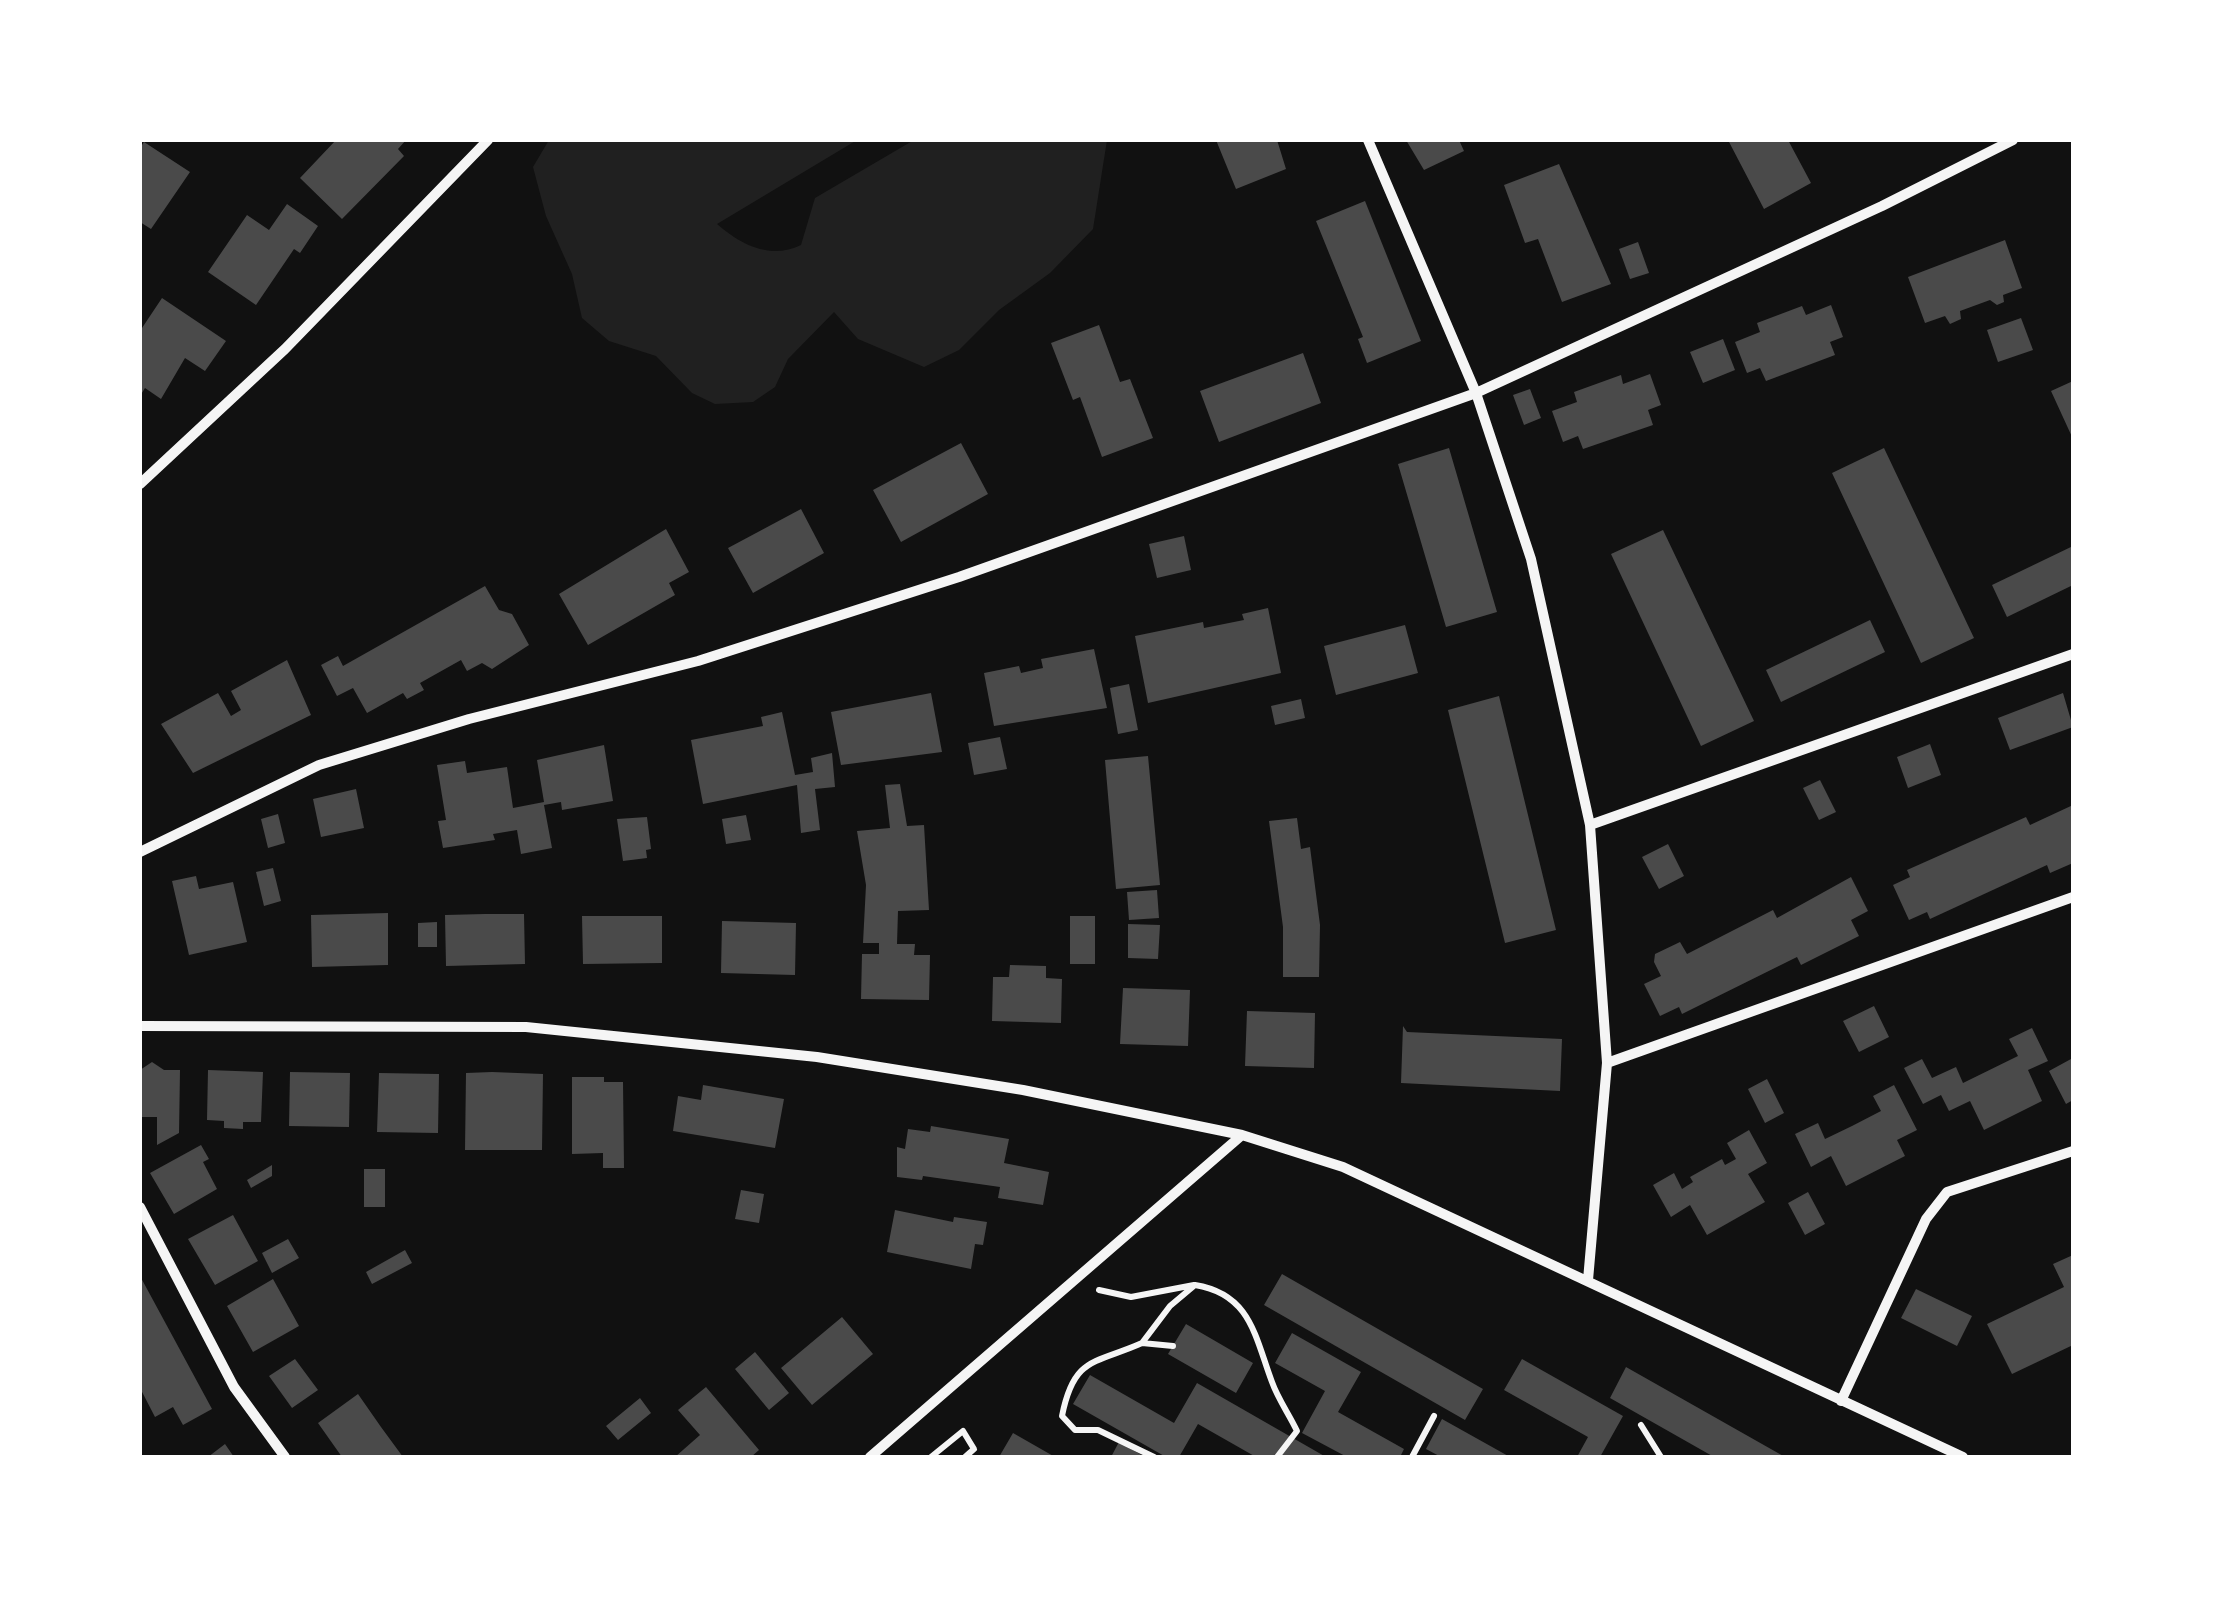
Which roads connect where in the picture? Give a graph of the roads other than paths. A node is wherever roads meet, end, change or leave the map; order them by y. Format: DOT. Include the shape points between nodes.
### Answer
graph roads {
  1 [pos="488,140"];
  2 [pos="1368,140"];
  3 [pos="2012,140"];
  4 [pos="1476,393"];
  5 [pos="140,484"];
  6 [pos="2073,654"];
  7 [pos="1590,825"];
  8 [pos="140,852"];
  9 [pos="2073,897"];
  10 [pos="140,1026"];
  11 [pos="1607,1063"];
  12 [pos="1242,1135"];
  13 [pos="2073,1151"];
  14 [pos="140,1207"];
  15 [pos="1588,1280"];
  16 [pos="1841,1401"];
  17 [pos="284,1457"];
  18 [pos="870,1457"];
  19 [pos="1964,1457"];
  1 -- 5 [label="street" via="285,349"];
  2 -- 4 [label="street"];
  3 -- 4 [label="street"];
  4 -- 7 [label="street" via="1530,559"];
  4 -- 8 [label="street" via="735,649 319,765"];
  6 -- 7 [label="street"];
  7 -- 11 [label="street"];
  9 -- 11 [label="street"];
  10 -- 12 [label="street" via="526,1027 817,1057"];
  11 -- 15 [label="street"];
  12 -- 15 [label="street" via="1342,1167"];
  12 -- 18 [label="street"];
  13 -- 16 [label="street" via="1947,1192 1926,1219"];
  14 -- 17 [label="street" via="234,1387"];
  15 -- 16 [label="street"];
  16 -- 19 [label="street"];
}
